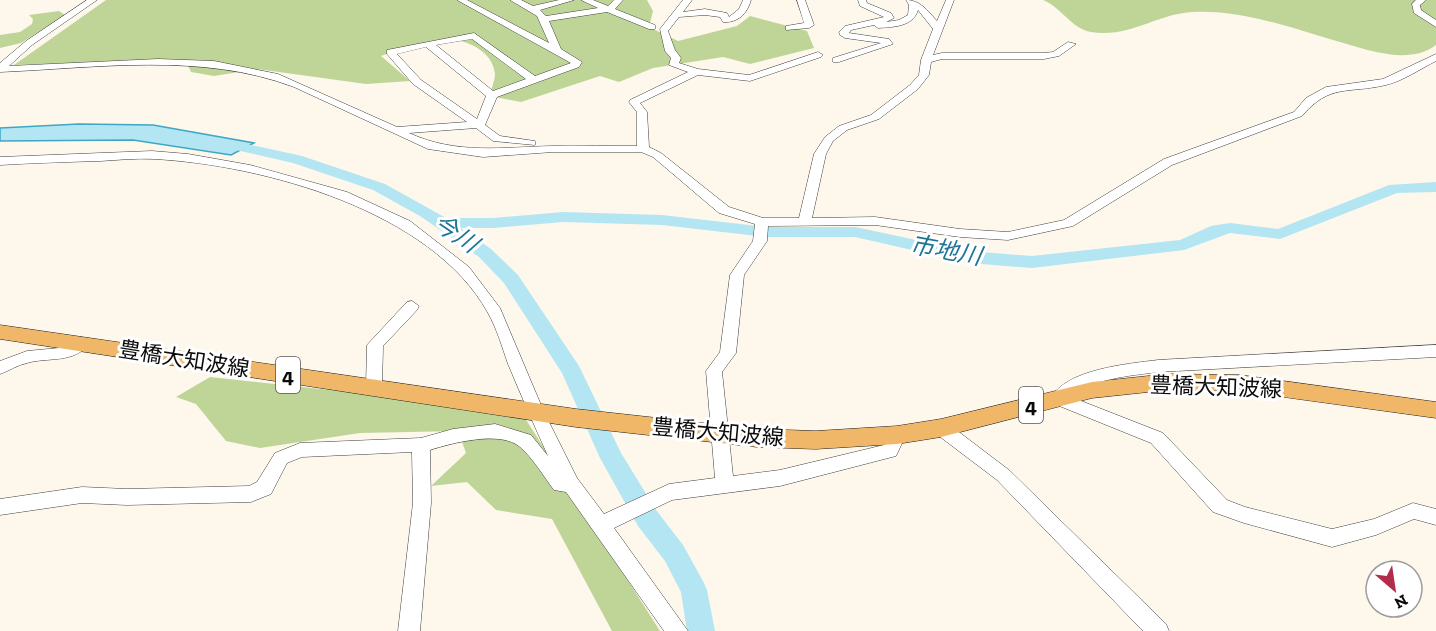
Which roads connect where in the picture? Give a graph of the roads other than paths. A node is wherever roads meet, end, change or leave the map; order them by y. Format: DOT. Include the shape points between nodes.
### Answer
graph roads {
  1 [pos="93,0"];
  2 [pos="461,0"];
  3 [pos="514,0"];
  4 [pos="570,0"];
  5 [pos="585,0"];
  6 [pos="619,0"];
  7 [pos="688,0"];
  8 [pos="747,0"];
  9 [pos="801,0"];
  10 [pos="862,0"];
  11 [pos="950,0"];
  12 [pos="1422,0"];
  13 [pos="912,2"];
  14 [pos="533,9"];
  15 [pos="610,9"];
  16 [pos="676,15"];
  17 [pos="544,19"];
  18 [pos="866,24"];
  19 [pos="1436,24"];
  20 [pos="652,27"];
  21 [pos="789,28"];
  22 [pos="938,28"];
  23 [pos="428,44"];
  24 [pos="1071,44"];
  25 [pos="556,49"];
  26 [pos="818,56"];
  27 [pos="1436,57"];
  28 [pos="836,60"];
  29 [pos="926,60"];
  30 [pos="0,69"];
  31 [pos="697,72"];
  32 [pos="534,80"];
  33 [pos="492,95"];
  34 [pos="478,125"];
  35 [pos="395,130"];
  36 [pos="553,149"];
  37 [pos="643,149"];
  38 [pos="0,161"];
  39 [pos="762,222"];
  40 [pos="804,223"];
  41 [pos="412,306"];
  42 [pos="0,332"];
  43 [pos="81,343"];
  44 [pos="1436,351"];
  45 [pos="0,368"];
  46 [pos="374,387"];
  47 [pos="1058,399"];
  48 [pos="1436,410"];
  49 [pos="536,412"];
  50 [pos="941,428"];
  51 [pos="720,434"];
  52 [pos="897,435"];
  53 [pos="421,445"];
  54 [pos="570,483"];
  55 [pos="725,485"];
  56 [pos="0,507"];
  57 [pos="1436,517"];
  58 [pos="601,525"];
  59 [pos="410,631"];
  60 [pos="677,631"];
  61 [pos="1158,631"];
  1 -- 30 [label="street" via="28,43"];
  2 -- 25 [label="street"];
  3 -- 14 [label="street"];
  4 -- 14 [label="street"];
  5 -- 15 [label="street"];
  6 -- 15 [label="street"];
  7 -- 16 [label="street"];
  8 -- 16 [label="street" via="742,11 729,20 711,12"];
  9 -- 21 [label="street" via="809,25"];
  10 -- 18 [label="street" via="890,18"];
  11 -- 22 [label="street"];
  12 -- 19 [label="street" via="1416,4 1418,11"];
  13 -- 18 [label="street" via="912,16 900,23"];
  13 -- 22 [label="street"];
  14 -- 17 [label="street"];
  15 -- 17 [label="street"];
  15 -- 20 [label="street"];
  16 -- 31 [label="street" via="663,31 676,58 674,65"];
  17 -- 25 [label="street"];
  18 -- 28 [label="street" via="848,27 845,35 888,44"];
  22 -- 29 [label="street"];
  23 -- 32 [label="street" via="474,36"];
  23 -- 33 [label="street"];
  23 -- 34 [label="street" via="390,52 417,82"];
  24 -- 29 [label="street" via="1056,54 1044,56 942,56"];
  25 -- 32 [label="street" via="573,59 575,65"];
  26 -- 31 [label="street" via="750,78"];
  27 -- 40 [label="street" via="1385,82 1330,89 1310,100 1298,114 1168,162 1068,223 1047,230 986,236 875,221"];
  29 -- 40 [label="street" via="924,75 901,99 875,117 843,128 829,139 820,154"];
  30 -- 35 [label="street" via="158,62 214,64 274,76"];
  31 -- 37 [label="street" via="634,102 642,112"];
  32 -- 33 [label="street"];
  33 -- 34 [label="street"];
  34 -- 35 [label="street"];
  34 -- 36 [label="street" via="497,139 545,144"];
  35 -- 36 [label="street" via="428,146 483,153"];
  36 -- 37 [label="street"];
  37 -- 39 [label="street" via="657,155 724,210"];
  38 -- 49 [label="street" via="152,155 188,158 272,174 361,203 405,224 430,242 480,289 495,312"];
  39 -- 40 [label="street"];
  39 -- 51 [label="street" via="760,240 737,275 728,353 714,371"];
  41 -- 46 [label="street" via="375,345"];
  42 -- 43 [label="main road, 豊橋大知波線 / 4"];
  43 -- 45 [label="street" via="67,352 24,358"];
  43 -- 46 [label="main road, 豊橋大知波線 / 4"];
  44 -- 47 [label="street" via="1158,366 1078,382"];
  46 -- 49 [label="main road, 豊橋大知波線 / 4"];
  47 -- 48 [label="main road, 豊橋大知波線 / 4" via="1092,390 1167,382 1240,383"];
  47 -- 50 [label="main road, 豊橋大知波線 / 4"];
  47 -- 57 [label="street" via="1157,438 1220,506 1244,514 1332,538 1376,527 1413,511"];
  49 -- 51 [label="main road, 豊橋大知波線 / 4"];
  49 -- 54 [label="street"];
  50 -- 52 [label="main road, 豊橋大知波線 / 4"];
  50 -- 61 [label="street" via="1003,475"];
  51 -- 52 [label="main road, 豊橋大知波線 / 4" via="816,440"];
  51 -- 55 [label="street"];
  52 -- 55 [label="street" via="890,451 780,478"];
  53 -- 54 [label="street" via="495,431 525,440 561,485"];
  53 -- 56 [label="street" via="300,450 281,458 264,488 251,494 82,495"];
  53 -- 59 [label="street" via="422,503"];
  54 -- 58 [label="street"];
  55 -- 58 [label="street" via="669,492"];
  58 -- 60 [label="street"];
}
